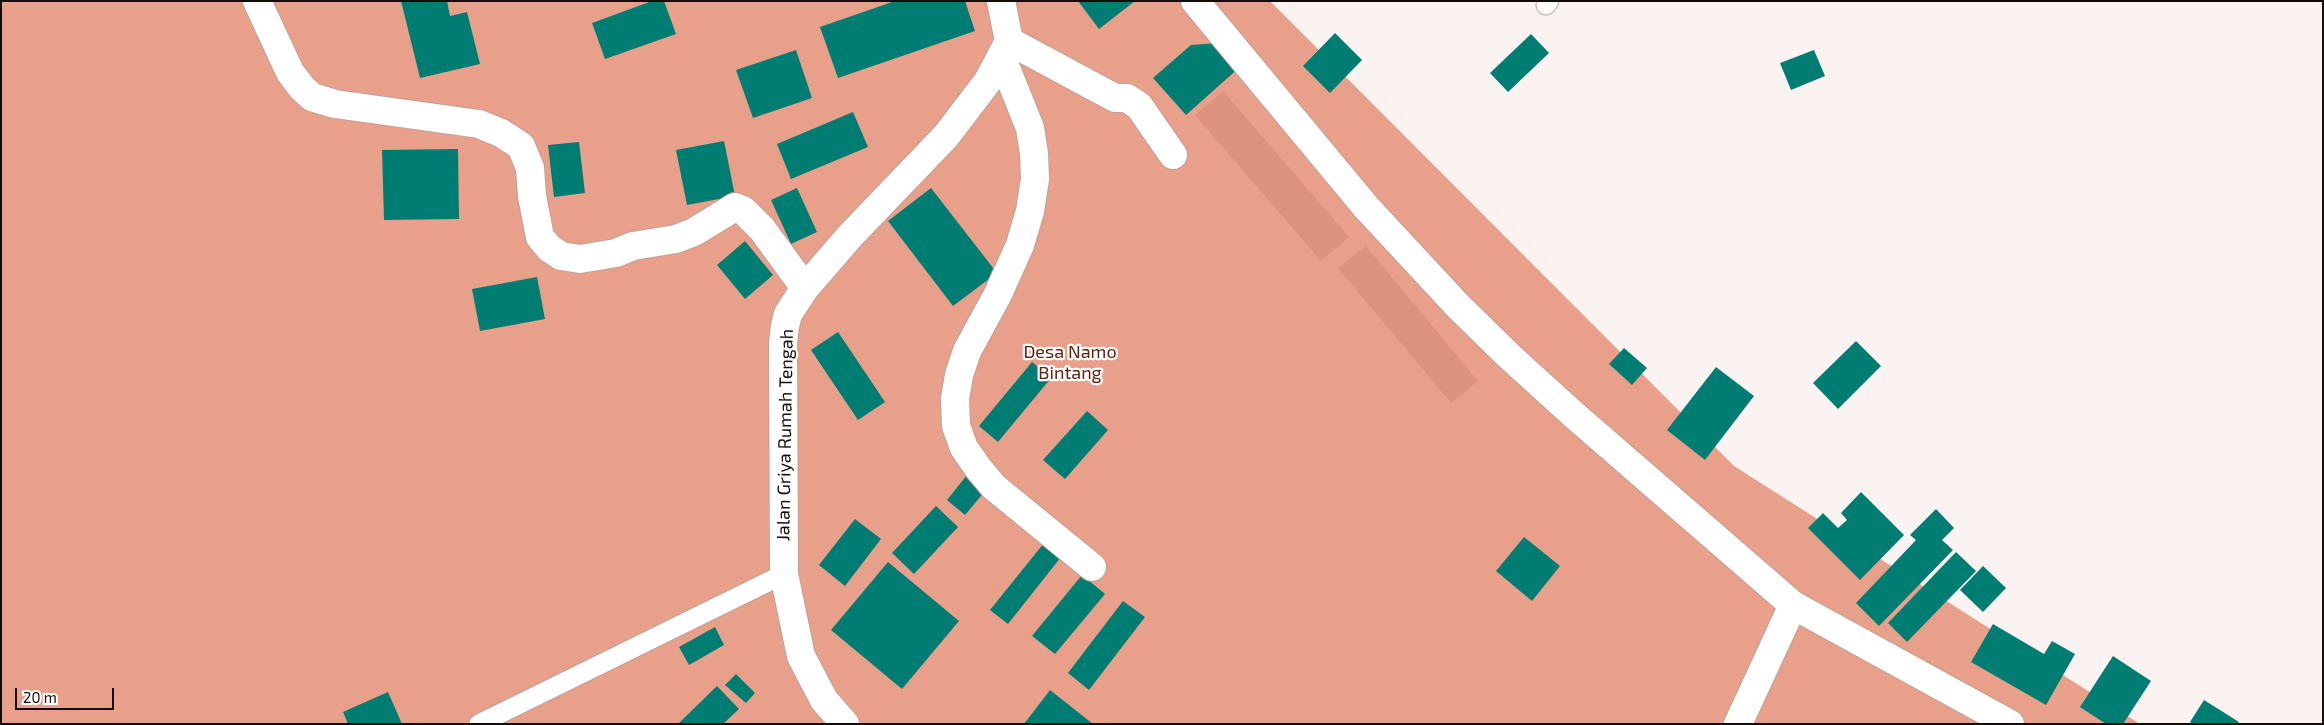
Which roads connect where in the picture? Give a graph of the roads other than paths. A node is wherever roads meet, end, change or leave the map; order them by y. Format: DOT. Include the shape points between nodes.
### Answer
graph roads {
  1 [pos="257,1"];
  2 [pos="1001,1"];
  3 [pos="1194,1"];
  4 [pos="1005,49"];
  5 [pos="1173,155"];
  6 [pos="805,288"];
  7 [pos="1092,567"];
  8 [pos="784,574"];
  9 [pos="1793,605"];
  10 [pos="479,724"];
  11 [pos="845,724"];
  12 [pos="1738,724"];
  13 [pos="2010,724"];
  1 -- 6 [label="street" via="290,72 312,97 335,104 479,124 521,146 530,168 540,237 561,256 580,259 676,238 694,232 735,207 762,229"];
  2 -- 4 [label="street"];
  3 -- 9 [label="street" via="1366,208 1456,306 1516,363"];
  4 -- 5 [label="street" via="1115,98 1127,98 1139,106"];
  4 -- 6 [label="street, Jalan Griya Rumah Tengah" via="983,88 946,136"];
  4 -- 7 [label="street" via="1030,128 1035,180 1020,245 967,351 959,375 955,400 956,426 964,448 994,487"];
  6 -- 8 [label="street, Jalan Griya Rumah Tengah" via="788,314 783,343"];
  8 -- 10 [label="lane"];
  8 -- 11 [label="street, Jalan Griya Rumah Tengah" via="801,656 824,700"];
  9 -- 12 [label="street"];
  9 -- 13 [label="street"];
}
